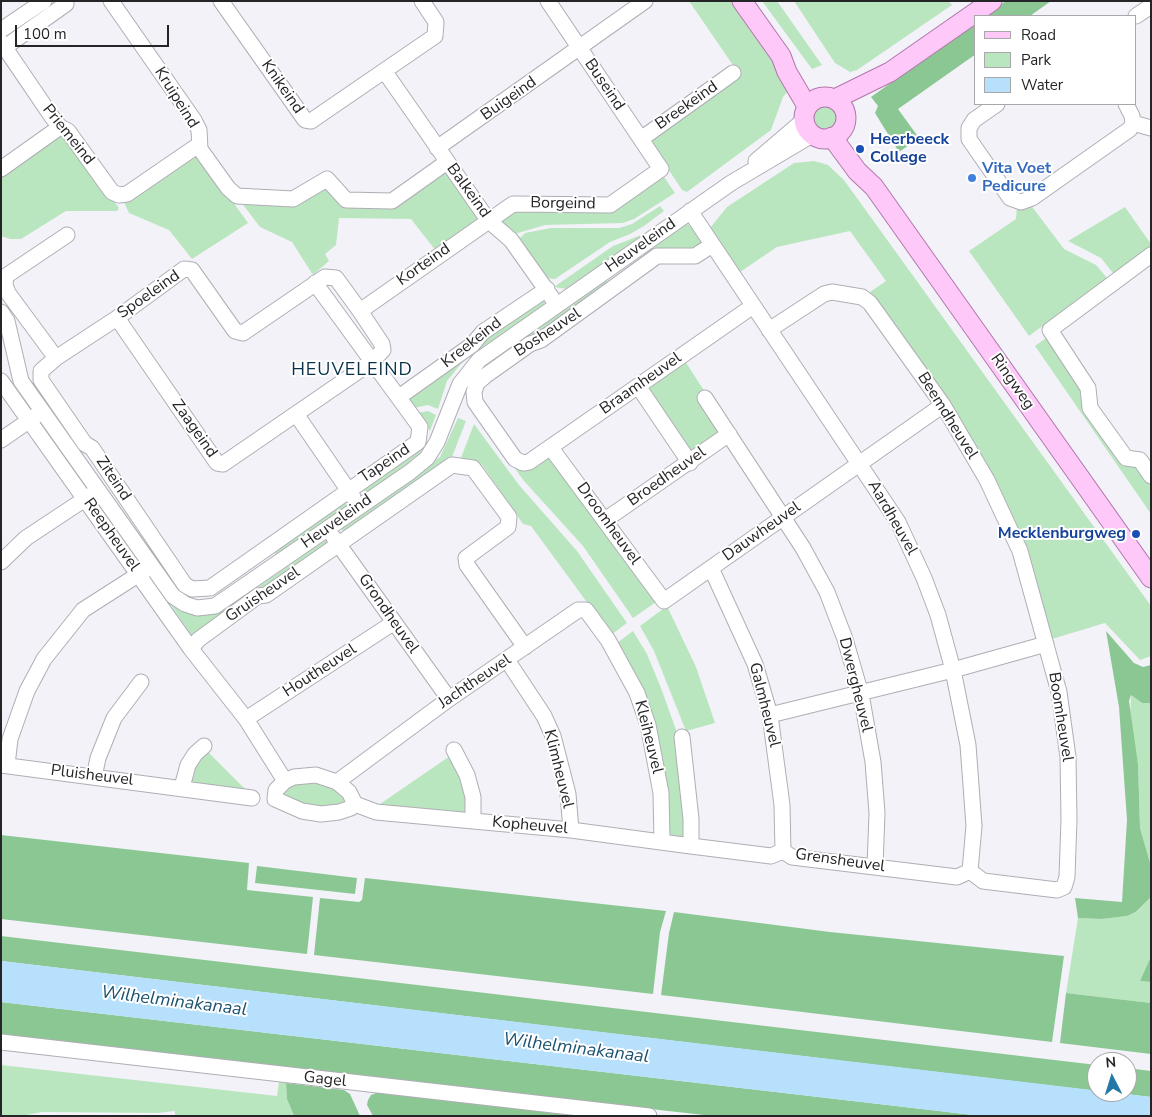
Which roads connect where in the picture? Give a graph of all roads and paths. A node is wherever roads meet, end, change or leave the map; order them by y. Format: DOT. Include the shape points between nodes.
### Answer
graph roads {
  1 [pos="44,1"];
  2 [pos="111,1"];
  3 [pos="221,1"];
  4 [pos="422,1"];
  5 [pos="548,1"];
  6 [pos="645,1"];
  7 [pos="742,1"];
  8 [pos="992,1"];
  9 [pos="66,2"];
  10 [pos="1151,6"];
  11 [pos="1137,15"];
  12 [pos="1,30"];
  13 [pos="3,47"];
  14 [pos="580,49"];
  15 [pos="385,72"];
  16 [pos="733,73"];
  17 [pos="996,105"];
  18 [pos="1126,105"];
  19 [pos="825,117"];
  20 [pos="1133,123"];
  21 [pos="60,127"];
  22 [pos="1151,128"];
  23 [pos="641,139"];
  24 [pos="437,148"];
  25 [pos="200,149"];
  26 [pos="447,162"];
  27 [pos="1,169"];
  28 [pos="661,169"];
  29 [pos="690,211"];
  30 [pos="488,220"];
  31 [pos="67,235"];
  32 [pos="712,245"];
  33 [pos="1151,256"];
  34 [pos="320,280"];
  35 [pos="546,289"];
  36 [pos="557,305"];
  37 [pos="753,306"];
  38 [pos="360,310"];
  39 [pos="1,312"];
  40 [pos="116,318"];
  41 [pos="769,330"];
  42 [pos="56,358"];
  43 [pos="373,361"];
  44 [pos="1,381"];
  45 [pos="638,386"];
  46 [pos="399,397"];
  47 [pos="705,398"];
  48 [pos="942,404"];
  49 [pos="42,411"];
  50 [pos="296,414"];
  51 [pos="30,421"];
  52 [pos="729,434"];
  53 [pos="1,440"];
  54 [pos="550,448"];
  55 [pos="1145,456"];
  56 [pos="529,462"];
  57 [pos="690,463"];
  58 [pos="860,464"];
  59 [pos="1151,476"];
  60 [pos="114,481"];
  61 [pos="347,490"];
  62 [pos="92,495"];
  63 [pos="359,506"];
  64 [pos="784,517"];
  65 [pos="605,520"];
  66 [pos="327,529"];
  67 [pos="338,544"];
  68 [pos="1,562"];
  69 [pos="152,565"];
  70 [pos="710,568"];
  71 [pos="139,574"];
  72 [pos="1151,578"];
  73 [pos="664,601"];
  74 [pos="393,624"];
  75 [pos="608,640"];
  76 [pos="1046,644"];
  77 [pos="525,647"];
  78 [pos="191,649"];
  79 [pos="507,660"];
  80 [pos="953,670"];
  81 [pos="141,682"];
  82 [pos="861,694"];
  83 [pos="449,699"];
  84 [pos="770,715"];
  85 [pos="246,719"];
  86 [pos="682,737"];
  87 [pos="204,746"];
  88 [pos="454,750"];
  89 [pos="4,765"];
  90 [pos="94,777"];
  91 [pos="285,782"];
  92 [pos="337,782"];
  93 [pos="182,787"];
  94 [pos="252,798"];
  95 [pos="362,806"];
  96 [pos="473,821"];
  97 [pos="571,830"];
  98 [pos="662,841"];
  99 [pos="691,846"];
  100 [pos="784,851"];
  101 [pos="875,867"];
  102 [pos="970,870"];
  103 [pos="1,1042"];
  104 [pos="649,1116"];
  1 -- 12 [label="street"];
  2 -- 25 [label="street, Kruipeind" via="194,120 199,130"];
  3 -- 15 [label="street, Knikeind" via="305,120 311,121 324,114"];
  4 -- 15 [label="street" via="436,22 435,36"];
  5 -- 14 [label="street, Buseind"];
  6 -- 14 [label="street, Buigeind"];
  7 -- 19 [label="main road, Ringweg" via="781,56 794,67"];
  8 -- 19 [label="main road"];
  9 -- 13 [label="street"];
  10 -- 11 [label="street"];
  13 -- 21 [label="street, Priemeind"];
  14 -- 23 [label="street, Buseind"];
  14 -- 24 [label="street, Buigeind"];
  15 -- 24 [label="street, Balkeind"];
  16 -- 23 [label="street, Breekeind"];
  17 -- 20 [label="street" via="974,120 969,128 969,139 1010,198 1021,202 1032,198 1130,129"];
  18 -- 20 [label="street"];
  19 -- 29 [label="street, Heuveleind"];
  19 -- 72 [label="main road, Ringweg" via="851,145 874,187"];
  20 -- 22 [label="street"];
  21 -- 25 [label="street, Priemeind" via="68,131 112,192 118,195 128,194 194,148"];
  21 -- 27 [label="street"];
  23 -- 28 [label="street, Buseind"];
  24 -- 26 [label="street, Balkeind"];
  25 -- 26 [label="street" via="237,196 293,199 328,178 346,200 392,201"];
  26 -- 30 [label="street, Balkeind"];
  28 -- 30 [label="street, Borgeind" via="610,205 513,204"];
  29 -- 32 [label="street, Aardheuvel"];
  29 -- 36 [label="street, Heuveleind"];
  30 -- 35 [label="street, Balkeind" via="511,240"];
  30 -- 38 [label="street, Korteind"];
  31 -- 42 [label="street" via="6,276 5,285"];
  32 -- 37 [label="street, Aardheuvel"];
  32 -- 56 [label="street, Bosheuvel" via="695,256 656,256 477,383 475,402 515,460"];
  33 -- 55 [label="street" via="1050,330 1088,388 1090,408 1126,458"];
  34 -- 38 [label="street" via="336,278"];
  34 -- 40 [label="street, Spoeleind" via="243,332 235,331 192,270 184,269"];
  34 -- 43 [label="street, Tapeind" via="366,356"];
  35 -- 36 [label="street, Balkeind"];
  35 -- 46 [label="street, Kreekeind" via="483,332 472,345"];
  36 -- 63 [label="street, Heuveleind" via="479,360 460,384 427,458"];
  37 -- 41 [label="street, Aardheuvel"];
  37 -- 45 [label="street, Braamheuvel"];
  38 -- 43 [label="street" via="382,344 383,350"];
  39 -- 49 [label="street, Heuveleind" via="7,321 21,381"];
  40 -- 42 [label="street, Spoeleind"];
  40 -- 50 [label="street, Zaageind" via="217,463 223,464"];
  41 -- 48 [label="street, Beemdheuvel" via="824,294 832,292 862,297 870,303"];
  41 -- 58 [label="street, Aardheuvel"];
  42 -- 60 [label="street, Ziteind" via="40,371 41,380"];
  43 -- 46 [label="street, Tapeind"];
  43 -- 50 [label="street, Zaageind"];
  44 -- 51 [label="street, Reepheuvel"];
  45 -- 54 [label="street, Braamheuvel"];
  45 -- 57 [label="street"];
  46 -- 61 [label="street, Tapeind" via="420,428 418,442"];
  47 -- 52 [label="street"];
  48 -- 58 [label="street, Dauwheuvel"];
  48 -- 76 [label="street, Beemdheuvel" via="987,480 1020,551"];
  49 -- 51 [label="street"];
  49 -- 62 [label="street, Heuveleind"];
  50 -- 61 [label="street"];
  51 -- 53 [label="street"];
  51 -- 62 [label="street, Reepheuvel"];
  52 -- 57 [label="street, Broedheuvel"];
  52 -- 64 [label="street"];
  54 -- 56 [label="street, Braamheuvel"];
  54 -- 65 [label="street, Droomheuvel"];
  55 -- 59 [label="street"];
  57 -- 65 [label="street, Broedheuvel"];
  58 -- 64 [label="street, Dauwheuvel"];
  58 -- 80 [label="street, Aardheuvel" via="898,522 924,578"];
  60 -- 61 [label="street, Ziteind" via="185,584 201,590 210,588 267,550"];
  60 -- 62 [label="street"];
  61 -- 63 [label="street"];
  62 -- 68 [label="street" via="26,538"];
  62 -- 69 [label="street, Heuveleind"];
  62 -- 71 [label="street, Reepheuvel"];
  63 -- 66 [label="street, Heuveleind"];
  64 -- 70 [label="street, Dauwheuvel"];
  64 -- 82 [label="street, Dwergheuvel" via="827,592"];
  65 -- 73 [label="street, Droomheuvel"];
  66 -- 67 [label="street, Grondheuvel"];
  66 -- 69 [label="street, Heuveleind" via="215,606 197,608 185,604 173,596"];
  67 -- 74 [label="street, Grondheuvel"];
  67 -- 77 [label="street, Gruisheuvel" via="452,465 473,468 509,517 508,527 466,558 467,565"];
  67 -- 78 [label="street, Gruisheuvel" via="266,595 258,596 198,640"];
  69 -- 71 [label="street"];
  70 -- 73 [label="street, Dauwheuvel"];
  70 -- 84 [label="street, Galmheuvel" via="756,664"];
  71 -- 78 [label="street, Reepheuvel"];
  71 -- 89 [label="street" via="83,610 44,659 27,691"];
  74 -- 83 [label="street, Grondheuvel"];
  74 -- 85 [label="street, Houtheuvel"];
  75 -- 77 [label="street, Jachtheuvel" via="586,610 578,610"];
  75 -- 98 [label="street, Kleiheuvel" via="636,693 648,725 661,793"];
  76 -- 80 [label="street"];
  76 -- 102 [label="street, Boomheuvel" via="1059,692 1068,757 1069,829 1064,887 1057,890 983,881"];
  77 -- 79 [label="street, Jachtheuvel"];
  78 -- 85 [label="street, Reepheuvel"];
  79 -- 83 [label="street, Jachtheuvel"];
  79 -- 97 [label="street, Klimheuvel" via="544,716 553,736 568,794"];
  80 -- 82 [label="street"];
  80 -- 102 [label="street, Aardheuvel" via="968,745 974,826"];
  81 -- 90 [label="street" via="114,718"];
  82 -- 84 [label="street"];
  82 -- 101 [label="street, Dwergheuvel" via="874,770 877,813"];
  83 -- 92 [label="street, Jachtheuvel"];
  84 -- 100 [label="street, Galmheuvel" via="782,805"];
  85 -- 91 [label="street, Reepheuvel"];
  86 -- 99 [label="street"];
  87 -- 93 [label="street" via="188,766"];
  88 -- 96 [label="street" via="467,775 473,797"];
  89 -- 90 [label="street, Pluisheuvel"];
  90 -- 93 [label="street, Pluisheuvel"];
  91 -- 92 [label="street" via="294,777 316,775"];
  91 -- 95 [label="street" via="276,790 275,799 302,812 338,812"];
  92 -- 95 [label="street"];
  93 -- 94 [label="street, Pluisheuvel" via="191,791"];
  95 -- 96 [label="street, Kopheuvel" via="376,812"];
  96 -- 97 [label="street, Kopheuvel"];
  97 -- 98 [label="street, Kopheuvel"];
  98 -- 99 [label="street, Kopheuvel"];
  99 -- 100 [label="street, Grensheuvel" via="771,856"];
  100 -- 101 [label="street, Grensheuvel" via="792,857"];
  101 -- 102 [label="street, Grensheuvel" via="957,877"];
  103 -- 104 [label="street, Gagel"];
}
